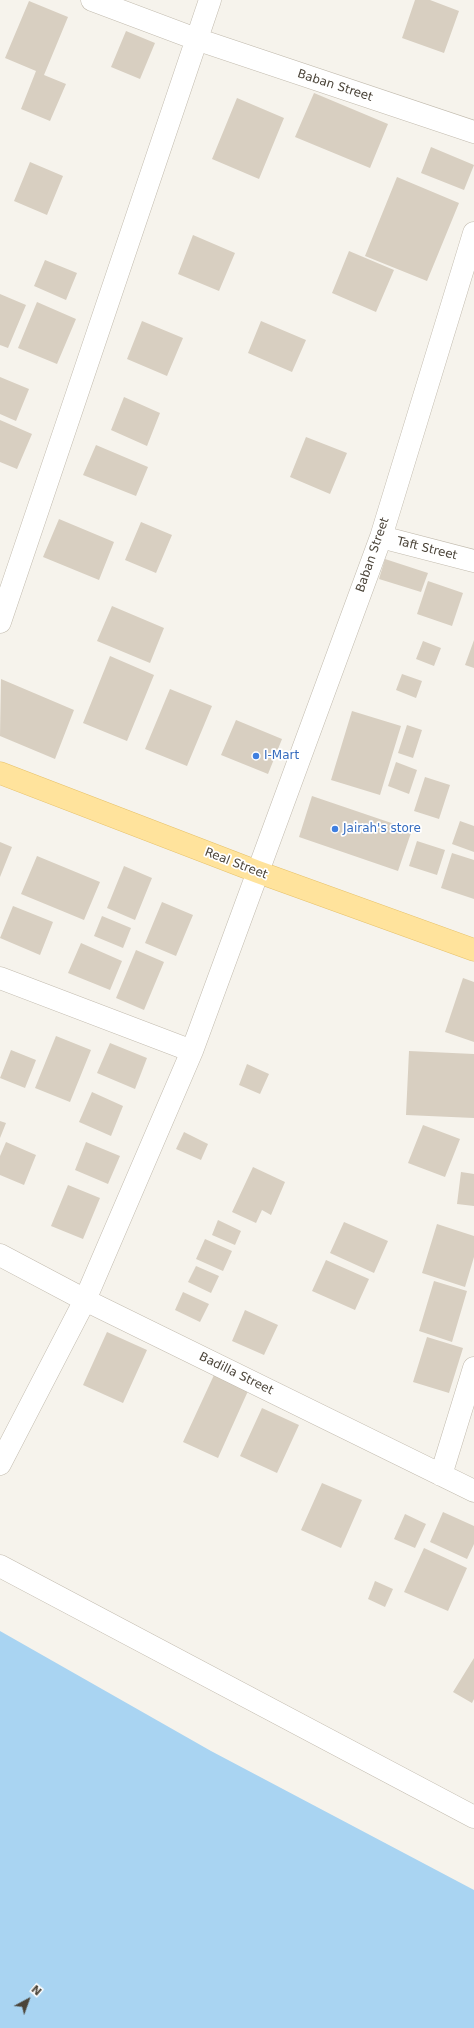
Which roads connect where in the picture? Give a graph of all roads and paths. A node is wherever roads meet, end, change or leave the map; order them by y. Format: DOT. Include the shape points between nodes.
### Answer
graph roads {
  1 [pos="92,0"];
  2 [pos="210,0"];
  3 [pos="196,39"];
  4 [pos="474,132"];
  5 [pos="474,233"];
  6 [pos="380,537"];
  7 [pos="474,561"];
  8 [pos="0,622"];
  9 [pos="0,773"];
  10 [pos="258,872"];
  11 [pos="474,950"];
  12 [pos="0,978"];
  13 [pos="192,1051"];
  14 [pos="0,1255"];
  15 [pos="85,1300"];
  16 [pos="474,1368"];
  17 [pos="0,1464"];
  18 [pos="442,1475"];
  19 [pos="474,1491"];
  20 [pos="0,1566"];
  21 [pos="474,1817"];
  1 -- 3 [label="street, Baban Street"];
  2 -- 3 [label="street"];
  3 -- 4 [label="street, Baban Street"];
  3 -- 8 [label="street"];
  5 -- 6 [label="street, Baban Street"];
  6 -- 7 [label="street, Taft Street"];
  6 -- 10 [label="street, Baban Street"];
  9 -- 10 [label="main road, Real Street"];
  10 -- 11 [label="main road, Real Street"];
  10 -- 13 [label="street, Baban Street"];
  12 -- 13 [label="street"];
  13 -- 15 [label="street, Baban Street"];
  14 -- 15 [label="street, Badilla Street"];
  15 -- 17 [label="street, Baban Street"];
  15 -- 18 [label="street, Badilla Street"];
  16 -- 18 [label="street"];
  18 -- 19 [label="street, Badilla Street"];
  20 -- 21 [label="street"];
}
